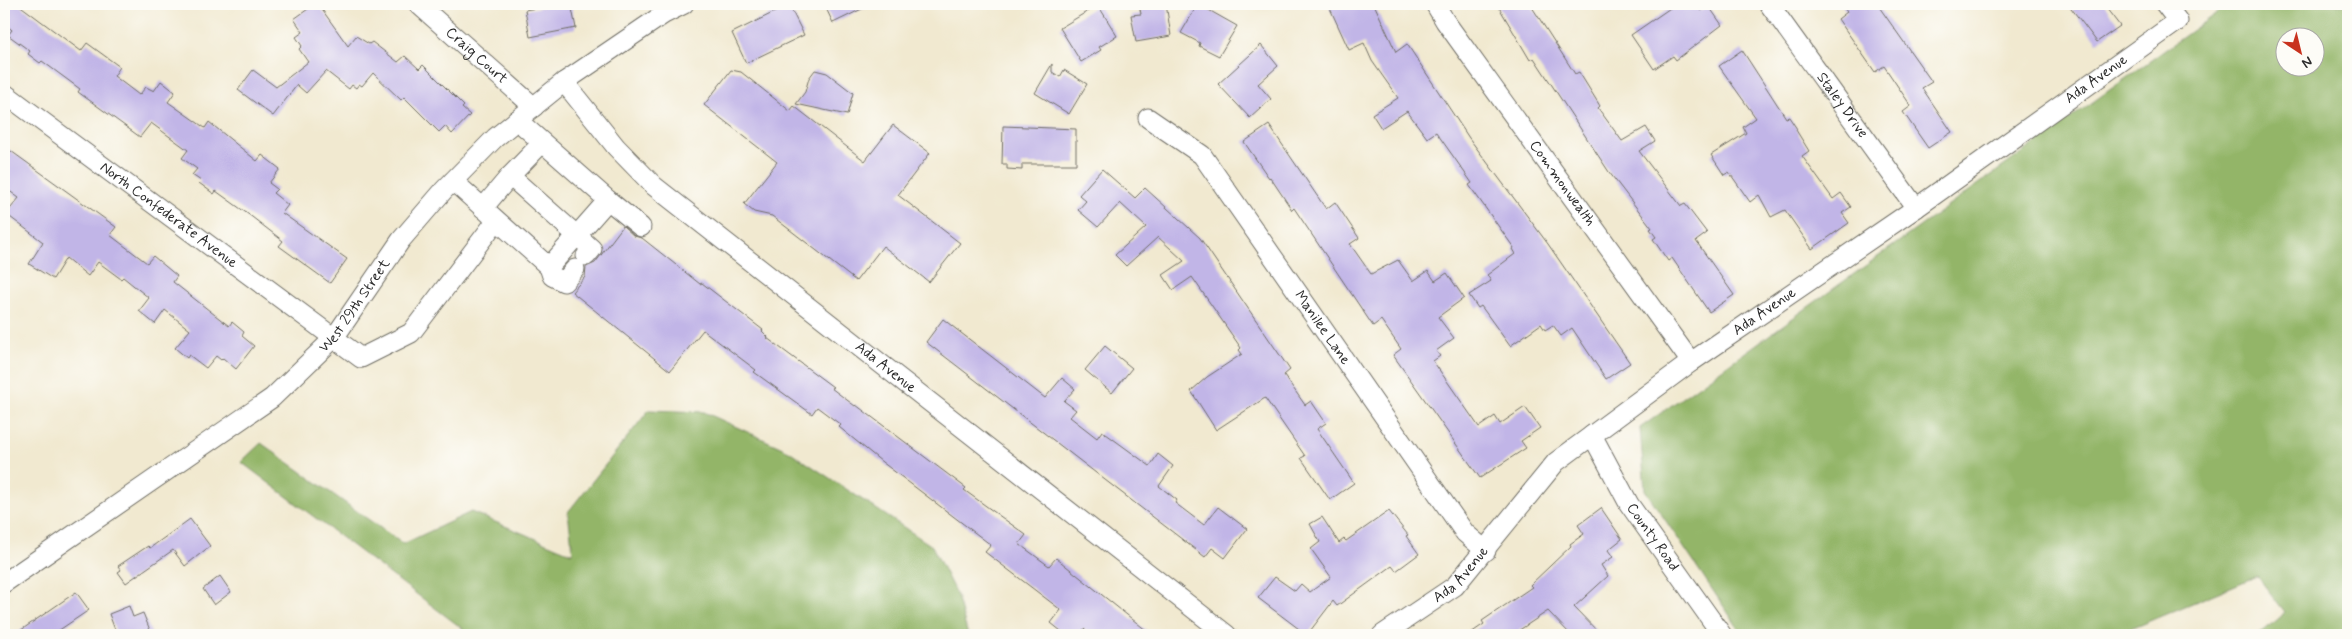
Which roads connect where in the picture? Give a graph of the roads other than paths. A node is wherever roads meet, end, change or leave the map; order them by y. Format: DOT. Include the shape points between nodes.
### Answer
graph roads {
  1 [pos="418,4"];
  2 [pos="684,4"];
  3 [pos="1435,4"];
  4 [pos="1769,4"];
  5 [pos="2165,4"];
  6 [pos="564,82"];
  7 [pos="4,93"];
  8 [pos="534,107"];
  9 [pos="1148,118"];
  10 [pos="517,120"];
  11 [pos="542,143"];
  12 [pos="510,176"];
  13 [pos="453,181"];
  14 [pos="608,200"];
  15 [pos="483,208"];
  16 [pos="1916,208"];
  17 [pos="496,221"];
  18 [pos="642,227"];
  19 [pos="576,236"];
  20 [pos="549,267"];
  21 [pos="334,338"];
  22 [pos="1691,362"];
  23 [pos="1592,435"];
  24 [pos="1486,551"];
  25 [pos="4,583"];
  26 [pos="1227,635"];
  27 [pos="1382,635"];
  28 [pos="1722,635"];
  1 -- 8 [label="street, Craig Court"];
  2 -- 6 [label="street, West 29th Street" via="664,14"];
  3 -- 22 [label="street, Commonwealth"];
  4 -- 16 [label="street, Staley Drive"];
  5 -- 16 [label="street, Ada Avenue" via="2178,21"];
  6 -- 8 [label="street, West 29th Street"];
  6 -- 26 [label="street, Ada Avenue" via="616,148 654,186"];
  7 -- 21 [label="street, North Confederate Avenue"];
  8 -- 10 [label="street, West 29th Street"];
  9 -- 24 [label="street, Manilee Lane" via="1202,155 1465,533"];
  10 -- 11 [label="street"];
  10 -- 13 [label="street, West 29th Street"];
  11 -- 12 [label="street"];
  11 -- 14 [label="street"];
  12 -- 15 [label="street"];
  12 -- 19 [label="street"];
  13 -- 15 [label="street"];
  13 -- 21 [label="street, West 29th Street" via="401,240"];
  14 -- 18 [label="street"];
  14 -- 19 [label="street"];
  15 -- 17 [label="street"];
  16 -- 22 [label="street, Ada Avenue"];
  17 -- 20 [label="street"];
  17 -- 21 [label="street, North Confederate Avenue" via="411,333 361,358"];
  19 -- 20 [label="street"];
  19 -- 20 [label="street" via="592,249 581,263 564,282 552,276"];
  21 -- 25 [label="street, West 29th Street" via="272,398"];
  22 -- 23 [label="street, Ada Avenue"];
  23 -- 24 [label="street, Ada Avenue" via="1556,462"];
  23 -- 28 [label="street, County Road" via="1633,510"];
  24 -- 27 [label="street, Ada Avenue" via="1455,586"];
}
